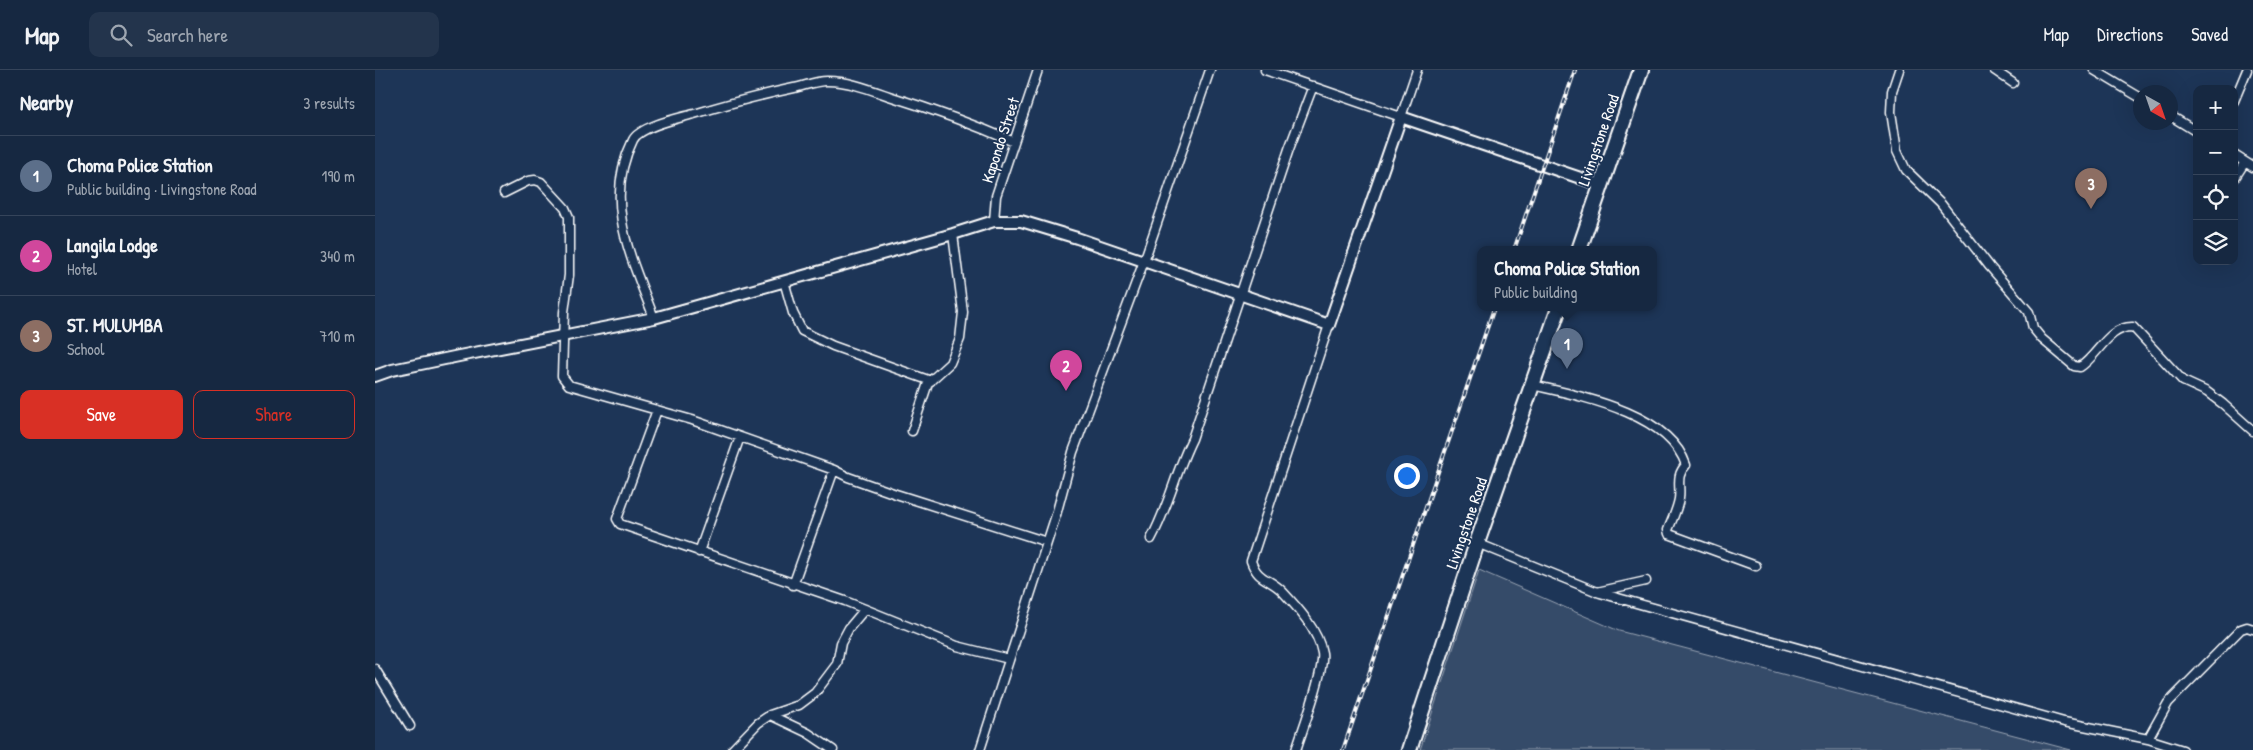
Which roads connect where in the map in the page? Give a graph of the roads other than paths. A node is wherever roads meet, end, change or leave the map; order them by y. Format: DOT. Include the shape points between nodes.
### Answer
graph roads {
  1 [pos="1038,70"];
  2 [pos="1210,70"];
  3 [pos="1265,70"];
  4 [pos="1417,70"];
  5 [pos="1641,70"];
  6 [pos="1899,70"];
  7 [pos="1994,70"];
  8 [pos="2095,70"];
  9 [pos="2247,70"];
  10 [pos="2013,83"];
  11 [pos="1313,86"];
  12 [pos="2238,91"];
  13 [pos="2133,93"];
  14 [pos="1401,117"];
  15 [pos="2178,120"];
  16 [pos="2194,130"];
  17 [pos="1014,142"];
  18 [pos="2238,158"];
  19 [pos="2245,162"];
  20 [pos="2253,167"];
  21 [pos="2237,175"];
  22 [pos="1601,185"];
  23 [pos="504,193"];
  24 [pos="994,220"];
  25 [pos="953,234"];
  26 [pos="1580,246"];
  27 [pos="1144,261"];
  28 [pos="784,281"];
  29 [pos="1240,295"];
  30 [pos="1558,311"];
  31 [pos="654,318"];
  32 [pos="1329,325"];
  33 [pos="565,336"];
  34 [pos="375,376"];
  35 [pos="931,381"];
  36 [pos="1532,385"];
  37 [pos="657,410"];
  38 [pos="912,431"];
  39 [pos="2253,431"];
  40 [pos="740,437"];
  41 [pos="834,470"];
  42 [pos="1151,539"];
  43 [pos="1047,542"];
  44 [pos="1477,543"];
  45 [pos="699,552"];
  46 [pos="1756,566"];
  47 [pos="1645,582"];
  48 [pos="793,585"];
  49 [pos="1597,592"];
  50 [pos="865,609"];
  51 [pos="2253,629"];
  52 [pos="1009,659"];
  53 [pos="375,668"];
  54 [pos="770,715"];
  55 [pos="410,726"];
  56 [pos="2148,739"];
  57 [pos="732,750"];
  58 [pos="833,750"];
  59 [pos="980,750"];
  60 [pos="1297,750"];
  61 [pos="1409,750"];
  62 [pos="2183,750"];
  1 -- 17 [label="street, Kapondo Street"];
  2 -- 27 [label="street"];
  3 -- 11 [label="street"];
  4 -- 14 [label="street"];
  5 -- 22 [label="highway, Livingstone Road"];
  6 -- 39 [label="street" via="1892,91 1891,112 1897,151 1906,170 1941,204 1989,267 2029,312 2033,328 2042,339 2074,366 2080,367 2110,337 2122,328 2133,327 2183,381 2207,392"];
  7 -- 10 [label="street"];
  8 -- 13 [label="street"];
  9 -- 12 [label="street"];
  11 -- 14 [label="street"];
  11 -- 29 [label="street"];
  14 -- 22 [label="street"];
  14 -- 32 [label="street"];
  15 -- 16 [label="street"];
  17 -- 24 [label="street, Kapondo Street" via="996,196"];
  17 -- 31 [label="street" via="899,99 848,83 825,81 710,109 638,134 633,138 622,171 619,211 628,247"];
  18 -- 19 [label="street"];
  19 -- 20 [label="street"];
  19 -- 21 [label="street"];
  22 -- 26 [label="highway, Livingstone Road"];
  23 -- 33 [label="street" via="535,180 546,185 567,212 570,231"];
  24 -- 25 [label="street"];
  24 -- 27 [label="street" via="1021,221"];
  25 -- 28 [label="street"];
  25 -- 35 [label="street" via="963,312 960,339 950,363"];
  27 -- 29 [label="street"];
  27 -- 43 [label="street" via="1073,452"];
  28 -- 31 [label="street"];
  28 -- 35 [label="street" via="802,331 833,346"];
  29 -- 32 [label="street"];
  29 -- 42 [label="street" via="1192,439"];
  30 -- 36 [label="highway, Livingstone Road"];
  31 -- 33 [label="street"];
  32 -- 60 [label="street" via="1251,561 1255,572 1282,590 1310,625 1322,654"];
  33 -- 34 [label="street"];
  33 -- 37 [label="street" via="562,368 565,382"];
  35 -- 38 [label="street"];
  36 -- 44 [label="highway, Livingstone Road"];
  36 -- 46 [label="street" via="1625,411 1664,434 1686,464 1677,484 1679,497 1669,534"];
  37 -- 40 [label="street"];
  37 -- 45 [label="street" via="617,519 625,527"];
  40 -- 41 [label="street"];
  40 -- 45 [label="street"];
  41 -- 43 [label="street" via="896,494"];
  41 -- 48 [label="street"];
  43 -- 52 [label="street"];
  44 -- 49 [label="street"];
  44 -- 61 [label="highway, Livingstone Road"];
  45 -- 48 [label="street"];
  47 -- 49 [label="street"];
  48 -- 50 [label="street"];
  49 -- 56 [label="street" via="2064,722"];
  50 -- 52 [label="street" via="957,646"];
  50 -- 54 [label="street" via="841,643 837,664 815,693 799,705"];
  51 -- 56 [label="street" via="2241,629 2168,702"];
  52 -- 59 [label="street"];
  53 -- 55 [label="street"];
  54 -- 57 [label="street"];
  54 -- 58 [label="street" via="808,733"];
  56 -- 62 [label="street"];
}
